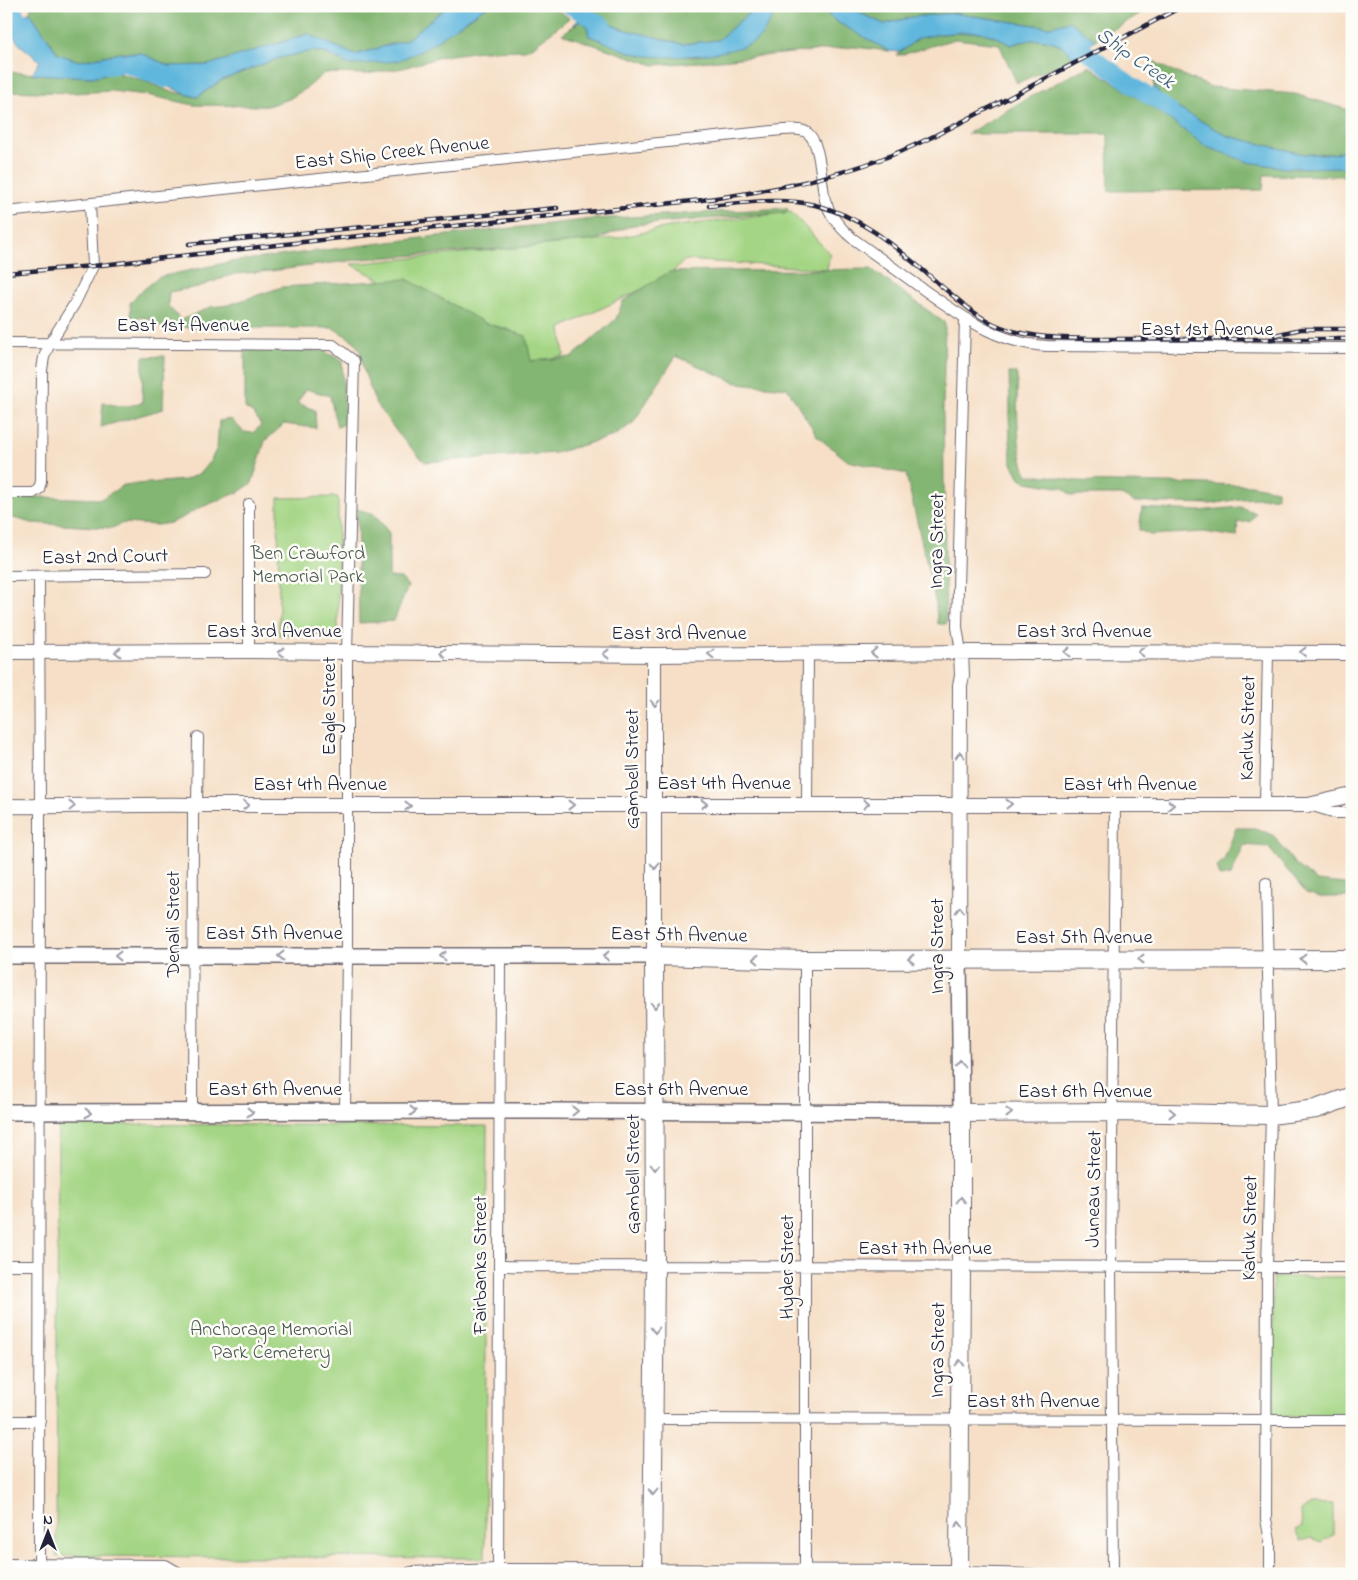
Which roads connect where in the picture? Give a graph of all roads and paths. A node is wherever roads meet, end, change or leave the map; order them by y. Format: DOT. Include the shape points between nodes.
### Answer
graph roads {
  1 [pos="90,204"];
  2 [pos="6,212"];
  3 [pos="965,319"];
  4 [pos="6,343"];
  5 [pos="50,344"];
  6 [pos="1352,348"];
  7 [pos="354,361"];
  8 [pos="6,493"];
  9 [pos="249,504"];
  10 [pos="205,574"];
  11 [pos="6,576"];
  12 [pos="38,576"];
  13 [pos="249,651"];
  14 [pos="6,652"];
  15 [pos="38,652"];
  16 [pos="922,652"];
  17 [pos="961,652"];
  18 [pos="1268,652"];
  19 [pos="347,653"];
  20 [pos="1352,653"];
  21 [pos="808,654"];
  22 [pos="654,655"];
  23 [pos="960,685"];
  24 [pos="198,736"];
  25 [pos="1352,795"];
  26 [pos="655,804"];
  27 [pos="807,804"];
  28 [pos="960,804"];
  29 [pos="197,805"];
  30 [pos="1115,805"];
  31 [pos="1265,805"];
  32 [pos="1308,805"];
  33 [pos="6,806"];
  34 [pos="347,806"];
  35 [pos="40,807"];
  36 [pos="1352,813"];
  37 [pos="1266,883"];
  38 [pos="6,956"];
  39 [pos="39,956"];
  40 [pos="192,956"];
  41 [pos="347,956"];
  42 [pos="500,956"];
  43 [pos="654,956"];
  44 [pos="959,959"];
  45 [pos="1114,959"];
  46 [pos="1267,959"];
  47 [pos="805,960"];
  48 [pos="1352,960"];
  49 [pos="1352,1096"];
  50 [pos="499,1110"];
  51 [pos="655,1111"];
  52 [pos="6,1112"];
  53 [pos="192,1112"];
  54 [pos="345,1112"];
  55 [pos="805,1112"];
  56 [pos="1113,1112"];
  57 [pos="39,1113"];
  58 [pos="960,1113"];
  59 [pos="1271,1115"];
  60 [pos="6,1265"];
  61 [pos="39,1265"];
  62 [pos="499,1266"];
  63 [pos="655,1266"];
  64 [pos="805,1267"];
  65 [pos="961,1267"];
  66 [pos="1111,1267"];
  67 [pos="1267,1267"];
  68 [pos="1352,1267"];
  69 [pos="654,1419"];
  70 [pos="805,1419"];
  71 [pos="959,1420"];
  72 [pos="1113,1420"];
  73 [pos="1266,1420"];
  74 [pos="1352,1420"];
  75 [pos="6,1421"];
  76 [pos="40,1421"];
  77 [pos="6,1566"];
  78 [pos="39,1570"];
  79 [pos="498,1573"];
  80 [pos="652,1573"];
  81 [pos="805,1573"];
  82 [pos="959,1573"];
  83 [pos="177,1574"];
  84 [pos="411,1574"];
  85 [pos="1032,1574"];
  86 [pos="1113,1574"];
  87 [pos="1270,1574"];
  1 -- 2 [label="street, East Ship Creek Avenue"];
  1 -- 3 [label="street, East Ship Creek Avenue" via="798,130 806,132 815,141 824,195 838,226"];
  1 -- 5 [label="street" via="93,266"];
  3 -- 6 [label="street, East 1st Avenue" via="1012,341 1034,346"];
  3 -- 17 [label="street, Ingra Street" via="957,627"];
  4 -- 5 [label="street, East 1st Avenue"];
  5 -- 7 [label="street, East 1st Avenue" via="334,345"];
  5 -- 8 [label="street" via="42,370 40,490"];
  7 -- 19 [label="street, Eagle Street"];
  9 -- 13 [label="street"];
  10 -- 12 [label="street, East 2nd Court"];
  11 -- 12 [label="street, East 2nd Court"];
  12 -- 15 [label="street"];
  13 -- 15 [label="main road, East 3rd Avenue, one-way"];
  19 -- 13 [label="main road, East 3rd Avenue, one-way"];
  14 -- 15 [label="main road, East 3rd Avenue"];
  15 -- 35 [label="street"];
  16 -- 17 [label="main road, East 3rd Avenue"];
  16 -- 21 [label="main road, East 3rd Avenue, one-way"];
  16 -- 23 [label="main road" via="953,662"];
  18 -- 17 [label="main road, East 3rd Avenue, one-way"];
  17 -- 23 [label="main road, Ingra Street"];
  20 -- 18 [label="main road, East 3rd Avenue, one-way"];
  18 -- 31 [label="street, Karluk Street"];
  22 -- 19 [label="main road, East 3rd Avenue, one-way"];
  19 -- 34 [label="street, Eagle Street"];
  21 -- 22 [label="main road, East 3rd Avenue, one-way"];
  21 -- 27 [label="street"];
  22 -- 26 [label="main road, Gambell Street, one-way"];
  28 -- 23 [label="main road, Ingra Street, one-way"];
  24 -- 29 [label="street, Denali Street"];
  25 -- 32 [label="main road"];
  26 -- 27 [label="main road, East 4th Avenue, one-way"];
  34 -- 26 [label="main road, East 4th Avenue, one-way"];
  26 -- 43 [label="main road, Gambell Street, one-way"];
  27 -- 28 [label="main road, East 4th Avenue, one-way"];
  28 -- 30 [label="main road, East 4th Avenue, one-way"];
  44 -- 28 [label="main road, Ingra Street, one-way"];
  29 -- 34 [label="main road, East 4th Avenue, one-way"];
  35 -- 29 [label="main road, East 4th Avenue, one-way"];
  29 -- 40 [label="street, Denali Street" via="192,813"];
  30 -- 31 [label="main road, East 4th Avenue, one-way"];
  30 -- 45 [label="street, Juneau Street"];
  31 -- 32 [label="main road, East 4th Avenue"];
  32 -- 36 [label="street, East 4th Avenue" via="1336,813"];
  33 -- 35 [label="main road, East 4th Avenue"];
  34 -- 41 [label="street, Eagle Street"];
  35 -- 39 [label="street"];
  37 -- 46 [label="street, Karluk Street"];
  38 -- 39 [label="main road, East 5th Avenue"];
  40 -- 39 [label="main road, East 5th Avenue, one-way"];
  39 -- 57 [label="street"];
  41 -- 40 [label="main road, East 5th Avenue, one-way"];
  40 -- 53 [label="street, Denali Street"];
  42 -- 41 [label="main road, East 5th Avenue, one-way"];
  41 -- 54 [label="street, Eagle Street"];
  43 -- 42 [label="main road, East 5th Avenue, one-way"];
  42 -- 50 [label="street, Fairbanks Street"];
  47 -- 43 [label="highway, East 5th Avenue, one-way"];
  43 -- 51 [label="highway, Gambell Street, one-way"];
  44 -- 45 [label="highway, East 5th Avenue"];
  44 -- 47 [label="highway, East 5th Avenue, one-way"];
  58 -- 44 [label="main road, Ingra Street, one-way"];
  46 -- 45 [label="highway, East 5th Avenue, one-way"];
  45 -- 56 [label="street, Juneau Street"];
  48 -- 46 [label="highway, East 5th Avenue, one-way"];
  46 -- 59 [label="street, Karluk Street"];
  47 -- 55 [label="street, Hyder Street"];
  49 -- 59 [label="highway, East 6th Avenue" via="1316,1109"];
  50 -- 51 [label="main road, East 6th Avenue, one-way"];
  54 -- 50 [label="main road, East 6th Avenue, one-way"];
  50 -- 62 [label="street, Fairbanks Street"];
  51 -- 55 [label="main road, East 6th Avenue"];
  51 -- 63 [label="highway, Gambell Street, one-way"];
  52 -- 57 [label="main road, East 6th Avenue"];
  53 -- 54 [label="main road, East 6th Avenue, one-way"];
  57 -- 53 [label="main road, East 6th Avenue, one-way"];
  55 -- 58 [label="main road, East 6th Avenue"];
  55 -- 64 [label="street, Hyder Street"];
  58 -- 56 [label="highway, East 6th Avenue, one-way"];
  56 -- 59 [label="highway, East 6th Avenue, one-way"];
  56 -- 66 [label="street, Juneau Street"];
  57 -- 61 [label="street"];
  65 -- 58 [label="highway, Ingra Street, one-way"];
  59 -- 67 [label="street, Karluk Street"];
  60 -- 61 [label="street"];
  61 -- 76 [label="street"];
  62 -- 63 [label="street, East 7th Avenue"];
  62 -- 79 [label="street, Fairbanks Street"];
  63 -- 64 [label="street, East 7th Avenue"];
  63 -- 69 [label="highway, Gambell Street, one-way"];
  64 -- 65 [label="street, East 7th Avenue"];
  64 -- 70 [label="street, Hyder Street"];
  65 -- 66 [label="street, East 7th Avenue"];
  71 -- 65 [label="highway, Ingra Street, one-way"];
  66 -- 67 [label="street, East 7th Avenue"];
  66 -- 72 [label="street, Juneau Street"];
  67 -- 68 [label="street, East 7th Avenue"];
  67 -- 73 [label="street, Karluk Street"];
  69 -- 70 [label="street, East 8th Avenue"];
  69 -- 80 [label="highway, Gambell Street, one-way"];
  70 -- 71 [label="street, East 8th Avenue"];
  70 -- 81 [label="street, Hyder Street"];
  71 -- 72 [label="street, East 8th Avenue"];
  82 -- 71 [label="highway, Ingra Street, one-way"];
  72 -- 73 [label="street, East 8th Avenue"];
  72 -- 86 [label="street, Juneau Street"];
  73 -- 74 [label="street, East 8th Avenue"];
  73 -- 87 [label="street, Karluk Street" via="1266,1519"];
  75 -- 76 [label="street"];
  76 -- 78 [label="street"];
  77 -- 78 [label="main road"];
  78 -- 83 [label="main road" via="165,1567"];
  79 -- 80 [label="main road"];
  79 -- 84 [label="main road"];
  80 -- 81 [label="main road"];
  81 -- 82 [label="main road"];
  82 -- 85 [label="street"];
}
